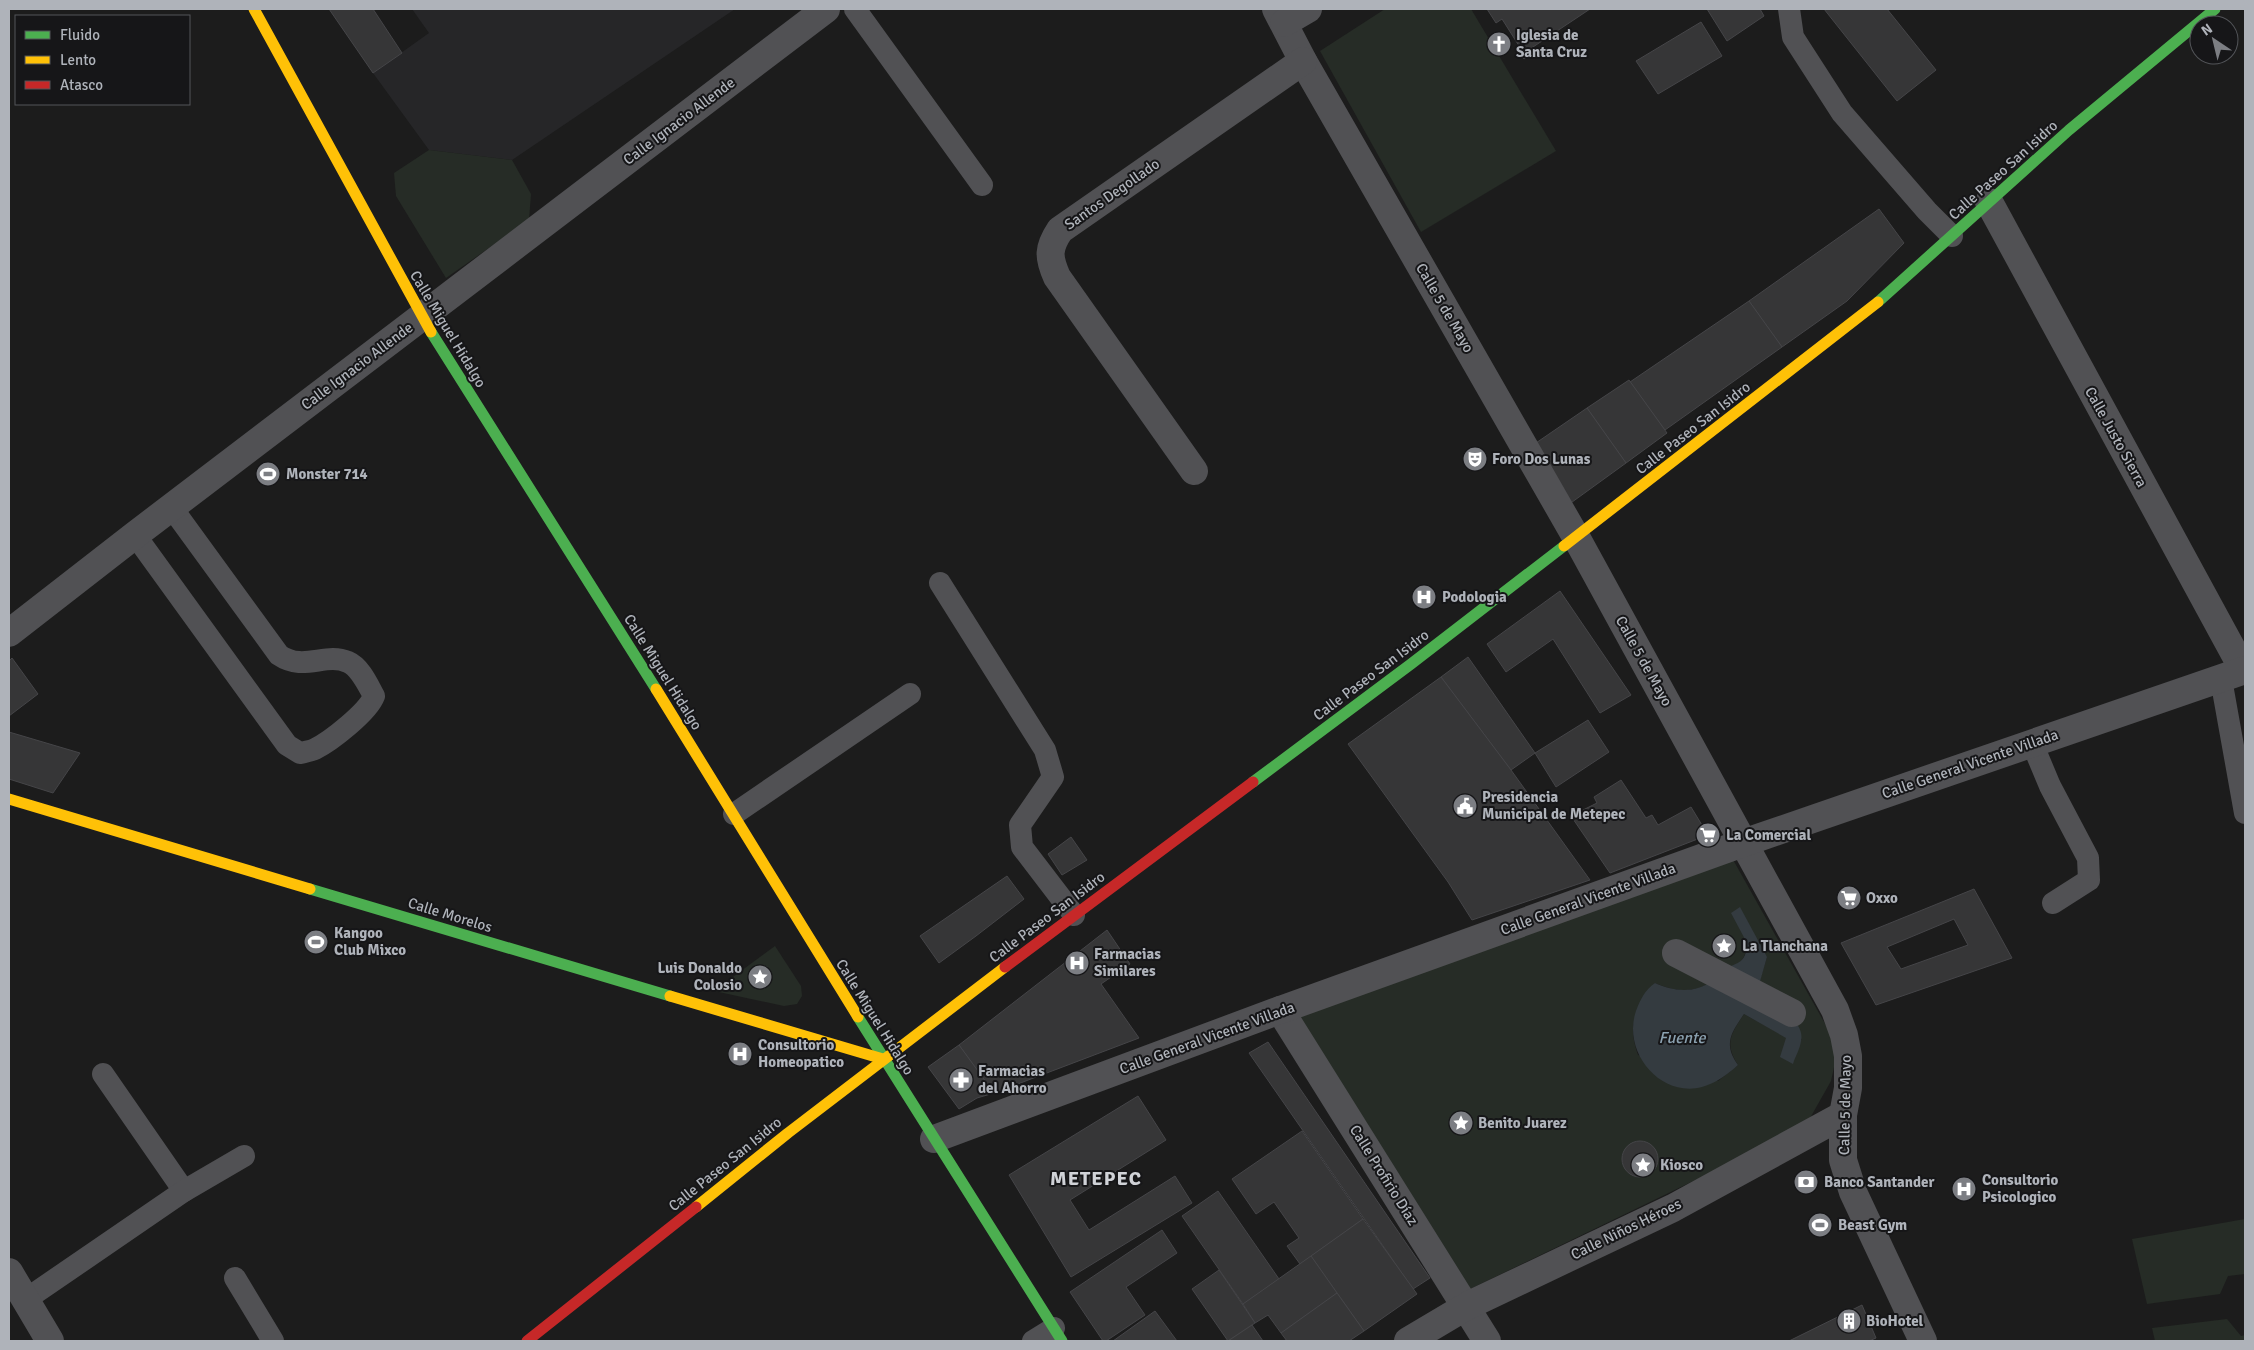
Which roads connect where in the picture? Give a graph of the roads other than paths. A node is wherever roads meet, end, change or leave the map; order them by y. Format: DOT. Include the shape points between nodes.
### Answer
graph roads {
  1 [pos="254,9"];
  2 [pos="826,9"];
  3 [pos="855,9"];
  4 [pos="1308,9"];
  5 [pos="1789,9"];
  6 [pos="2215,9"];
  7 [pos="1280,16"];
  8 [pos="1303,60"];
  9 [pos="982,185"];
  10 [pos="1989,202"];
  11 [pos="1952,236"];
  12 [pos="422,317"];
  13 [pos="1194,471"];
  14 [pos="172,508"];
  15 [pos="135,535"];
  16 [pos="1576,537"];
  17 [pos="940,584"];
  18 [pos="9,634"];
  19 [pos="2237,673"];
  20 [pos="910,694"];
  21 [pos="2032,742"];
  22 [pos="9,800"];
  23 [pos="2245,813"];
  24 [pos="734,814"];
  25 [pos="1743,843"];
  26 [pos="2054,903"];
  27 [pos="1074,915"];
  28 [pos="1676,953"];
  29 [pos="1280,1010"];
  30 [pos="1792,1013"];
  31 [pos="883,1060"];
  32 [pos="104,1074"];
  33 [pos="1843,1114"];
  34 [pos="934,1139"];
  35 [pos="244,1156"];
  36 [pos="184,1191"];
  37 [pos="9,1272"];
  38 [pos="235,1278"];
  39 [pos="26,1300"];
  40 [pos="1467,1306"];
  41 [pos="1058,1335"];
  42 [pos="50,1341"];
  43 [pos="273,1341"];
  44 [pos="527,1341"];
  45 [pos="1033,1341"];
  46 [pos="1408,1341"];
  47 [pos="1487,1341"];
  48 [pos="1923,1341"];
  1 -- 12 [label="main road, Calle Miguel Hidalgo"];
  2 -- 12 [label="street, Calle Ignacio Allende"];
  3 -- 9 [label="lane"];
  4 -- 7 [label="street"];
  5 -- 11 [label="lane" via="1793,37 1842,113"];
  6 -- 10 [label="main road, Calle Paseo San Isidro" via="2069,130"];
  7 -- 8 [label="street, Calle 5 de Mayo"];
  8 -- 13 [label="street, Santos Degollado" via="1060,230 1051,243 1051,262 1057,277"];
  8 -- 16 [label="street, Calle 5 de Mayo"];
  10 -- 11 [label="main road, Calle Paseo San Isidro"];
  10 -- 19 [label="street, Calle Justo Sierra"];
  11 -- 16 [label="main road, Calle Paseo San Isidro" via="1865,314"];
  12 -- 14 [label="street, Calle Ignacio Allende"];
  12 -- 24 [label="main road, Calle Miguel Hidalgo"];
  14 -- 15 [label="street, Calle Ignacio Allende"];
  14 -- 15 [label="lane" via="278,655 288,661 303,663 349,662 364,678 374,696 371,706 315,749 300,753 287,745"];
  15 -- 18 [label="street, Calle Ignacio Allende"];
  16 -- 25 [label="street, Calle 5 de Mayo"];
  16 -- 27 [label="main road, Calle Paseo San Isidro" via="1404,670"];
  17 -- 27 [label="lane" via="1045,750 1052,777 1020,825 1022,847"];
  19 -- 21 [label="street, Calle General Vicente Villada"];
  19 -- 23 [label="lane"];
  20 -- 24 [label="lane"];
  21 -- 25 [label="street, Calle General Vicente Villada"];
  21 -- 26 [label="lane" via="2050,786 2088,858 2089,880"];
  22 -- 31 [label="main road, Calle Morelos"];
  24 -- 31 [label="main road, Calle Miguel Hidalgo"];
  25 -- 29 [label="street, Calle General Vicente Villada"];
  25 -- 33 [label="street, Calle 5 de Mayo" via="1835,1010 1848,1056 1848,1088"];
  27 -- 31 [label="main road, Calle Paseo San Isidro"];
  28 -- 30 [label="street"];
  29 -- 34 [label="street, Calle General Vicente Villada"];
  29 -- 40 [label="street, Calle Profirio Díaz"];
  31 -- 34 [label="main road, Calle Miguel Hidalgo"];
  31 -- 44 [label="main road, Calle Paseo San Isidro"];
  32 -- 36 [label="lane"];
  33 -- 40 [label="street, Calle Niños Héroes" via="1673,1208"];
  33 -- 48 [label="street, Calle 5 de Mayo" via="1843,1160 1853,1192"];
  34 -- 41 [label="main road, Calle Miguel Hidalgo"];
  35 -- 36 [label="lane"];
  36 -- 39 [label="lane"];
  37 -- 39 [label="street"];
  38 -- 43 [label="lane"];
  39 -- 42 [label="street"];
  40 -- 46 [label="street, Calle Niños Héroes"];
  40 -- 47 [label="street, Calle Profirio Díaz"];
  41 -- 45 [label="lane"];
}
